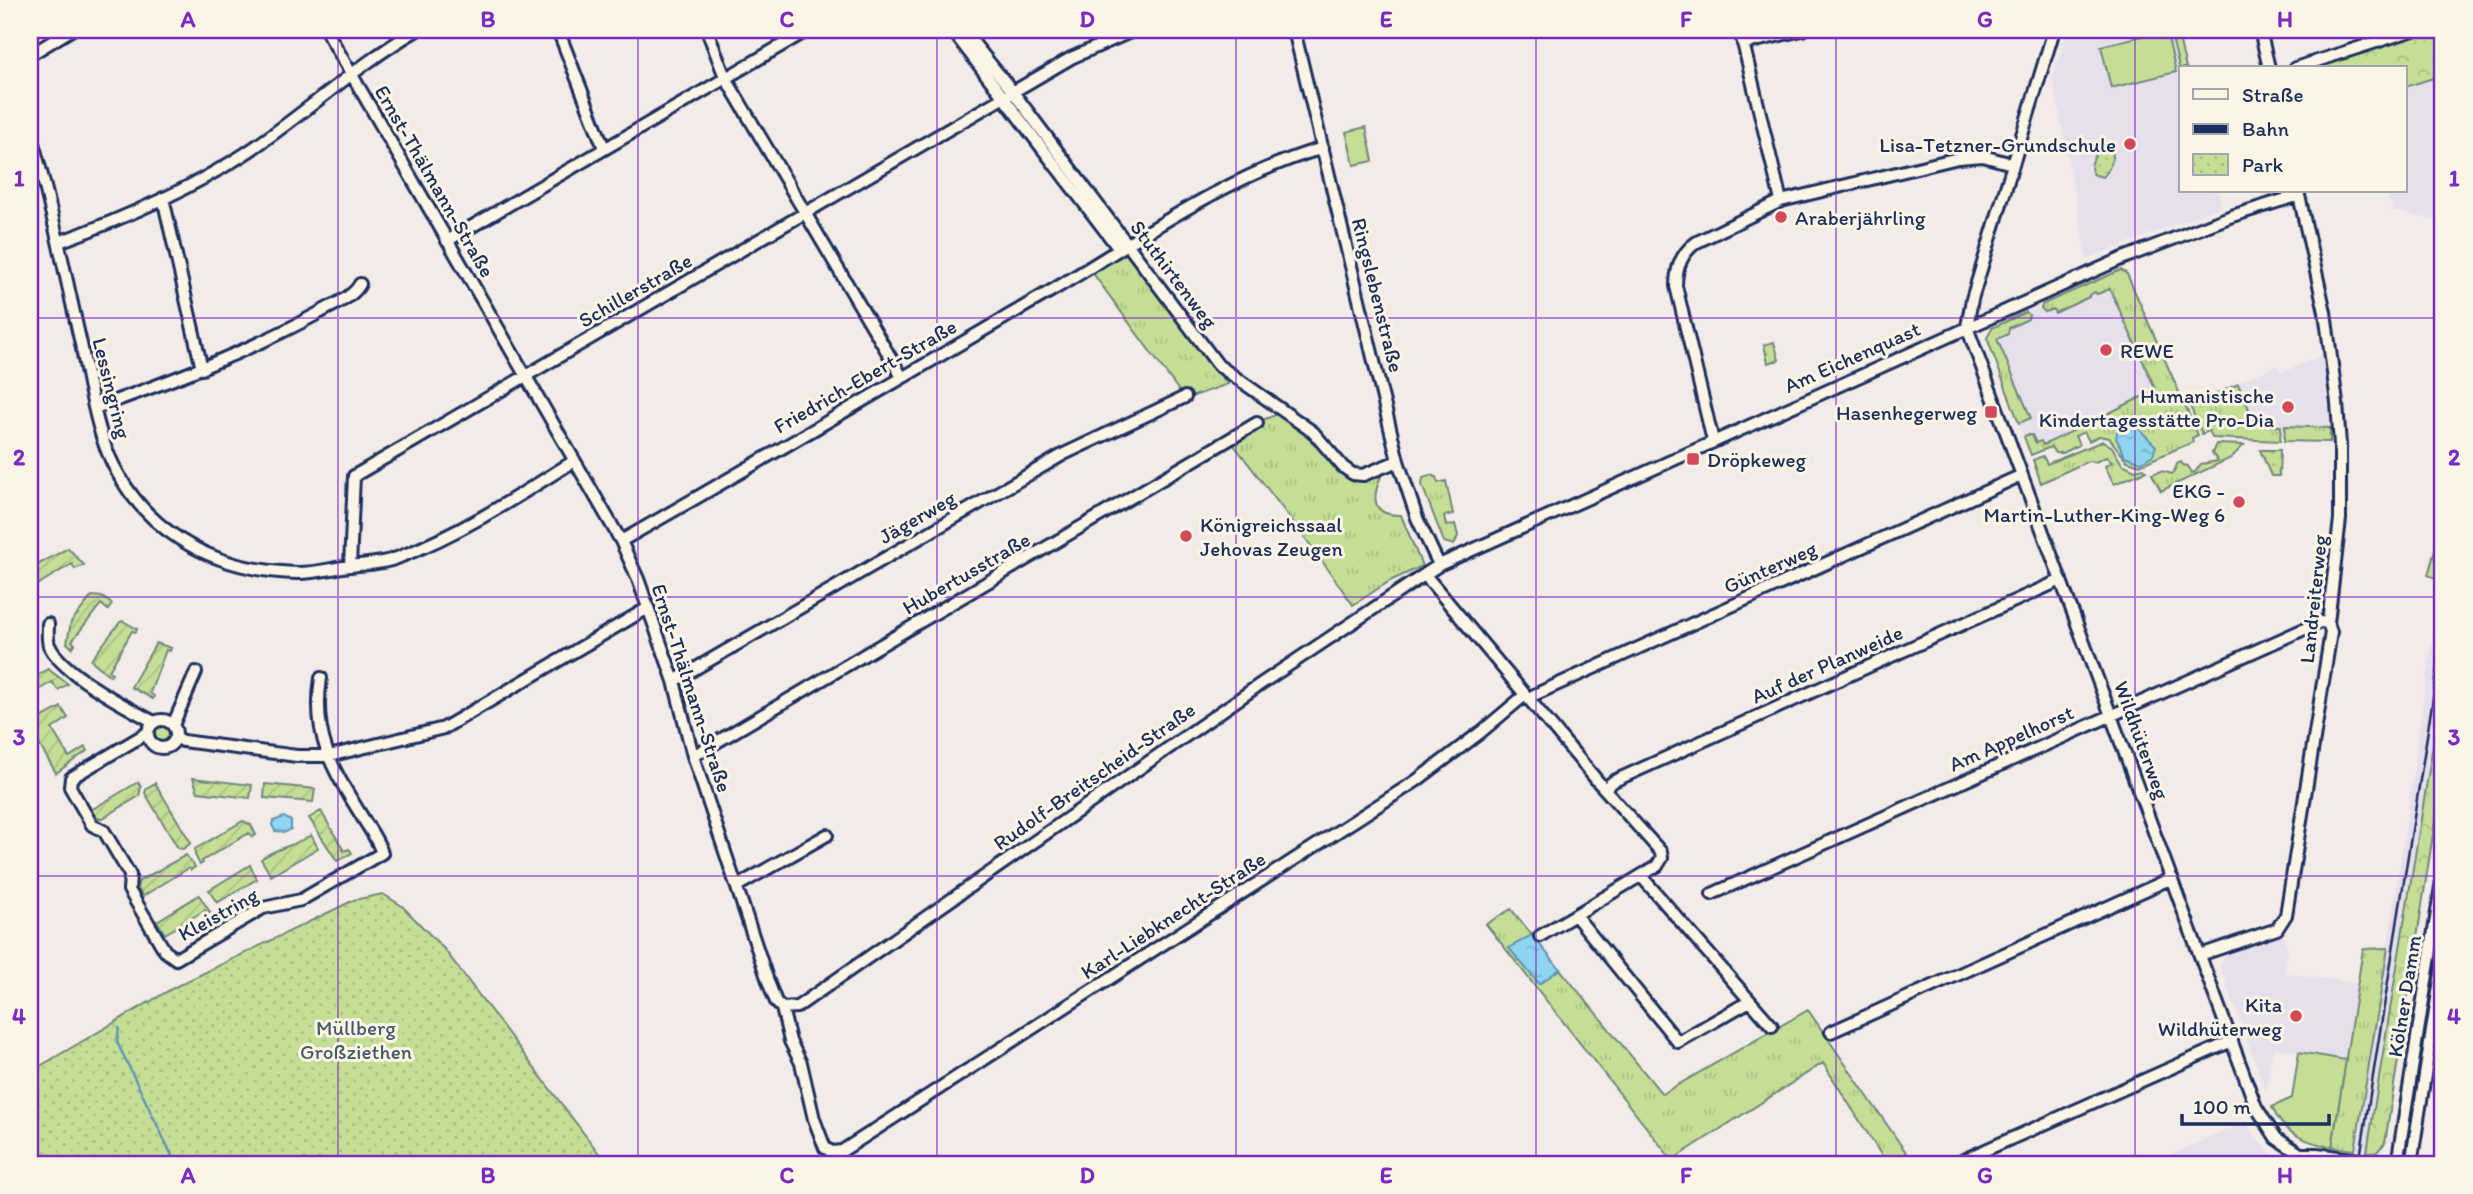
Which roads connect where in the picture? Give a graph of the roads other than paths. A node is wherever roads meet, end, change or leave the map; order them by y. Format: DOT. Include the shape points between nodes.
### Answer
graph roads {
  1 [pos="71,30"];
  2 [pos="326,30"];
  3 [pos="417,30"];
  4 [pos="558,30"];
  5 [pos="707,30"];
  6 [pos="808,30"];
  7 [pos="952,30"];
  8 [pos="963,30"];
  9 [pos="1135,30"];
  10 [pos="1294,30"];
  11 [pos="1740,30"];
  12 [pos="1802,30"];
  13 [pos="2054,30"];
  14 [pos="2260,30"];
  15 [pos="2414,30"];
  16 [pos="1743,44"];
  17 [pos="30,55"];
  18 [pos="2269,66"];
  19 [pos="2301,66"];
  20 [pos="351,74"];
  21 [pos="725,77"];
  22 [pos="1009,94"];
  23 [pos="30,133"];
  24 [pos="604,148"];
  25 [pos="1323,148"];
  26 [pos="2012,164"];
  27 [pos="2298,193"];
  28 [pos="163,198"];
  29 [pos="1781,201"];
  30 [pos="805,213"];
  31 [pos="447,241"];
  32 [pos="59,242"];
  33 [pos="1123,246"];
  34 [pos="360,284"];
  35 [pos="1967,327"];
  36 [pos="202,369"];
  37 [pos="524,377"];
  38 [pos="902,377"];
  39 [pos="1185,397"];
  40 [pos="95,408"];
  41 [pos="1257,423"];
  42 [pos="1713,441"];
  43 [pos="574,461"];
  44 [pos="1398,461"];
  45 [pos="2022,475"];
  46 [pos="621,541"];
  47 [pos="1439,565"];
  48 [pos="349,566"];
  49 [pos="1427,574"];
  50 [pos="2061,580"];
  51 [pos="648,608"];
  52 [pos="2328,623"];
  53 [pos="48,624"];
  54 [pos="196,672"];
  55 [pos="321,678"];
  56 [pos="674,681"];
  57 [pos="1529,695"];
  58 [pos="2112,715"];
  59 [pos="154,722"];
  60 [pos="173,725"];
  61 [pos="147,733"];
  62 [pos="176,737"];
  63 [pos="329,756"];
  64 [pos="693,756"];
  65 [pos="1609,785"];
  66 [pos="827,835"];
  67 [pos="2443,874"];
  68 [pos="1641,876"];
  69 [pos="2172,878"];
  70 [pos="737,886"];
  71 [pos="1712,894"];
  72 [pos="1575,915"];
  73 [pos="1539,936"];
  74 [pos="2200,955"];
  75 [pos="2443,961"];
  76 [pos="2424,998"];
  77 [pos="2440,1000"];
  78 [pos="1750,1001"];
  79 [pos="782,1008"];
  80 [pos="1772,1026"];
  81 [pos="1831,1032"];
  82 [pos="2232,1041"];
  83 [pos="832,1152"];
  84 [pos="2299,1154"];
  85 [pos="833,1164"];
  86 [pos="1954,1164"];
  87 [pos="2315,1164"];
  88 [pos="2386,1164"];
  89 [pos="2397,1164"];
  90 [pos="2411,1164"];
  1 -- 17 [label="street"];
  2 -- 20 [label="street, Ernst-Thälmann-Straße"];
  3 -- 20 [label="street"];
  4 -- 24 [label="street"];
  5 -- 21 [label="street"];
  6 -- 21 [label="street"];
  7 -- 22 [label="street"];
  8 -- 22 [label="street, Stuthirtenweg"];
  9 -- 22 [label="street, Schillerstraße" via="1071,58"];
  10 -- 25 [label="street, Ringslebenstraße"];
  11 -- 16 [label="street"];
  12 -- 16 [label="street"];
  13 -- 26 [label="street"];
  14 -- 18 [label="street"];
  15 -- 19 [label="street"];
  16 -- 29 [label="street"];
  20 -- 28 [label="street" via="242,155"];
  20 -- 31 [label="street, Ernst-Thälmann-Straße"];
  21 -- 24 [label="street"];
  21 -- 30 [label="street"];
  22 -- 30 [label="street, Schillerstraße"];
  22 -- 33 [label="street, Stuthirtenweg"];
  23 -- 32 [label="street, Lessingring"];
  24 -- 31 [label="street"];
  25 -- 33 [label="street, Friedrich-Ebert-Straße" via="1251,176"];
  25 -- 44 [label="street, Ringslebenstraße"];
  26 -- 29 [label="street" via="1983,156 1958,158"];
  26 -- 35 [label="street"];
  27 -- 35 [label="street, Am Eichenquast" via="2121,258"];
  27 -- 52 [label="street, Landreiterweg" via="2334,365 2340,444 2340,529"];
  28 -- 32 [label="street"];
  28 -- 36 [label="street"];
  29 -- 42 [label="street" via="1697,242 1685,252 1677,271 1676,286"];
  30 -- 37 [label="street, Schillerstraße"];
  30 -- 38 [label="street"];
  31 -- 37 [label="street, Ernst-Thälmann-Straße"];
  32 -- 40 [label="street, Lessingring"];
  33 -- 38 [label="street, Friedrich-Ebert-Straße"];
  33 -- 44 [label="street, Stuthirtenweg" via="1218,365 1313,432 1343,467 1363,475"];
  34 -- 36 [label="street" via="337,303"];
  35 -- 42 [label="street, Am Eichenquast"];
  35 -- 45 [label="street, Wildhüterweg"];
  36 -- 40 [label="street"];
  37 -- 43 [label="street, Ernst-Thälmann-Straße"];
  37 -- 48 [label="street, Schillerstraße" via="354,476"];
  38 -- 46 [label="street, Friedrich-Ebert-Straße"];
  39 -- 56 [label="street, Jägerweg" via="1064,454"];
  40 -- 48 [label="street, Lessingring" via="103,442 130,492 153,521 178,538 248,567 321,572"];
  41 -- 64 [label="street, Hubertusstraße"];
  42 -- 47 [label="street, Am Eichenquast"];
  43 -- 46 [label="street, Ernst-Thälmann-Straße"];
  43 -- 48 [label="street, Lessingring" via="448,537 396,559"];
  44 -- 47 [label="street, Ringslebenstraße"];
  45 -- 50 [label="street, Wildhüterweg"];
  45 -- 57 [label="street, Günterweg"];
  46 -- 51 [label="street, Ernst-Thälmann-Straße"];
  47 -- 49 [label="street, Am Eichenquast"];
  49 -- 57 [label="street"];
  49 -- 79 [label="street, Rudolf-Breitscheid-Straße" via="1259,685 797,1007"];
  50 -- 58 [label="street, Wildhüterweg"];
  50 -- 65 [label="street, Auf der Planweide"];
  51 -- 56 [label="street, Ernst-Thälmann-Straße"];
  51 -- 63 [label="street" via="444,728"];
  52 -- 58 [label="street, Am Appelhorst" via="2320,622"];
  52 -- 74 [label="street, Landreiterweg" via="2332,632 2283,923"];
  53 -- 59 [label="street" via="48,643 59,661"];
  54 -- 60 [label="street"];
  55 -- 63 [label="street, Kleistring" via="317,703"];
  56 -- 64 [label="street, Ernst-Thälmann-Straße"];
  57 -- 68 [label="street" via="1658,847 1662,858"];
  57 -- 83 [label="street, Karl-Liebknecht-Straße" via="1416,782 860,1140"];
  58 -- 69 [label="street, Wildhüterweg"];
  58 -- 71 [label="street, Am Appelhorst"];
  59 -- 60 [label="street" via="164,719"];
  59 -- 61 [label="street"];
  60 -- 62 [label="street"];
  61 -- 62 [label="street" via="150,743 160,748 170,746"];
  61 -- 63 [label="street, Kleistring" via="71,778 69,787 92,825 104,831 130,875 129,890 165,950 176,959 264,908 301,900 382,853"];
  62 -- 63 [label="street" via="297,756"];
  64 -- 70 [label="street, Ernst-Thälmann-Straße"];
  66 -- 70 [label="street"];
  67 -- 76 [label="street, Kölner Damm"];
  68 -- 72 [label="street"];
  68 -- 78 [label="street"];
  69 -- 74 [label="street, Wildhüterweg"];
  69 -- 81 [label="street"];
  70 -- 79 [label="street, Ernst-Thälmann-Straße" via="776,1002"];
  72 -- 73 [label="street"];
  72 -- 78 [label="street" via="1678,1042"];
  74 -- 82 [label="street, Wildhüterweg"];
  75 -- 77 [label="street, Kölner Damm"];
  76 -- 77 [label="street"];
  76 -- 89 [label="street, Kölner Damm"];
  77 -- 90 [label="street, Kölner Damm"];
  78 -- 80 [label="street"];
  79 -- 83 [label="street, Ernst-Thälmann-Straße" via="814,1119 825,1148"];
  82 -- 84 [label="street, Wildhüterweg" via="2266,1126"];
  82 -- 86 [label="street"];
  83 -- 85 [label="street, Ernst-Thälmann-Straße"];
  84 -- 87 [label="street, Wildhüterweg"];
  84 -- 88 [label="street"];
}
